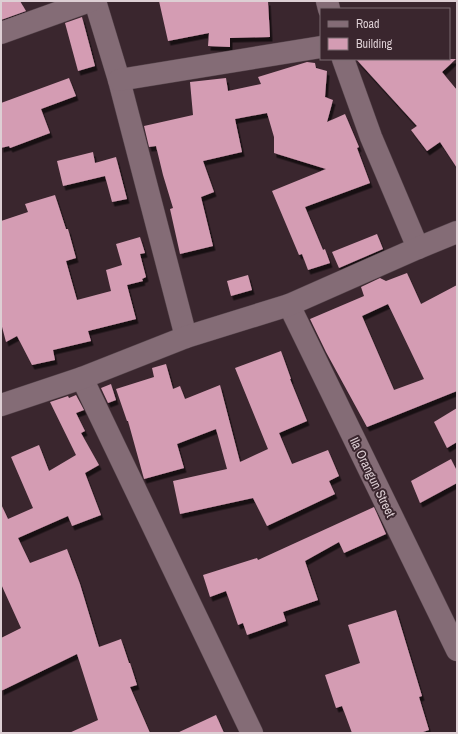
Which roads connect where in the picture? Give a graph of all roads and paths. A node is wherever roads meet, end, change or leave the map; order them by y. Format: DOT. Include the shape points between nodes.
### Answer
graph roads {
  1 [pos="90,1"];
  2 [pos="95,1"];
  3 [pos="1,33"];
  4 [pos="320,47"];
  5 [pos="343,60"];
  6 [pos="119,80"];
  7 [pos="457,232"];
  8 [pos="418,248"];
  9 [pos="289,305"];
  10 [pos="186,337"];
  11 [pos="82,378"];
  12 [pos="1,405"];
  13 [pos="457,650"];
  14 [pos="252,733"];
  1 -- 3 [label="street"];
  2 -- 6 [label="street"];
  4 -- 6 [label="street"];
  5 -- 8 [label="street" via="371,137"];
  6 -- 10 [label="street"];
  7 -- 8 [label="street"];
  8 -- 9 [label="street"];
  9 -- 10 [label="street"];
  9 -- 13 [label="street, Ila Orangun Street"];
  10 -- 11 [label="street"];
  11 -- 12 [label="street"];
  11 -- 14 [label="street"];
}
